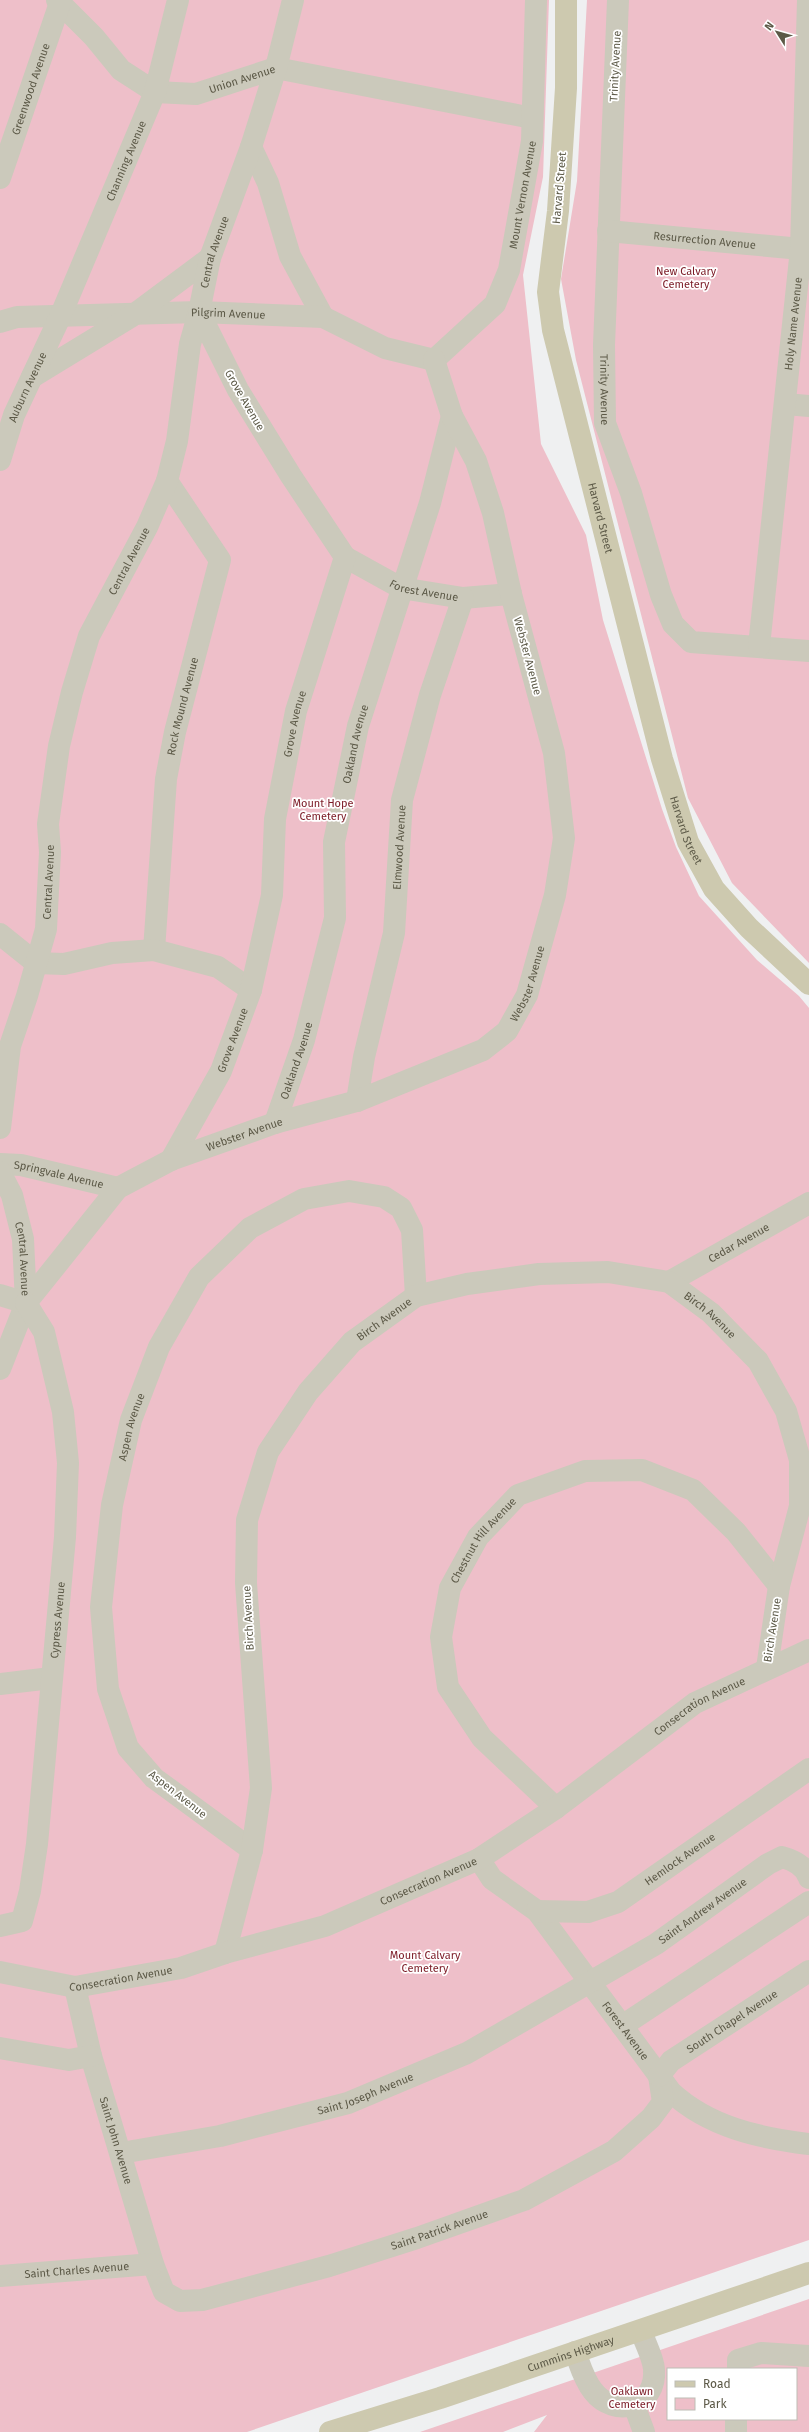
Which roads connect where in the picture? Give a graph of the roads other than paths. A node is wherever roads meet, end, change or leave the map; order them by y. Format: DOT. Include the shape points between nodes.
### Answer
graph roads {
  1 [pos="60,0"];
  2 [pos="178,0"];
  3 [pos="293,0"];
  4 [pos="536,0"];
  5 [pos="566,0"];
  6 [pos="618,0"];
  7 [pos="808,0"];
  8 [pos="276,68"];
  9 [pos="155,92"];
  10 [pos="532,118"];
  11 [pos="251,147"];
  12 [pos="0,178"];
  13 [pos="608,231"];
  14 [pos="801,250"];
  15 [pos="210,258"];
  16 [pos="199,312"];
  17 [pos="132,316"];
  18 [pos="323,316"];
  19 [pos="60,317"];
  20 [pos="0,322"];
  21 [pos="434,360"];
  22 [pos="32,378"];
  23 [pos="786,404"];
  24 [pos="809,406"];
  25 [pos="7,410"];
  26 [pos="452,416"];
  27 [pos="0,460"];
  28 [pos="167,481"];
  29 [pos="345,557"];
  30 [pos="401,588"];
  31 [pos="511,594"];
  32 [pos="463,598"];
  33 [pos="759,646"];
  34 [pos="809,651"];
  35 [pos="0,934"];
  36 [pos="154,950"];
  37 [pos="36,963"];
  38 [pos="809,984"];
  39 [pos="251,990"];
  40 [pos="357,1101"];
  41 [pos="274,1123"];
  42 [pos="0,1128"];
  43 [pos="171,1160"];
  44 [pos="0,1164"];
  45 [pos="0,1172"];
  46 [pos="118,1188"];
  47 [pos="809,1203"];
  48 [pos="669,1282"];
  49 [pos="0,1295"];
  50 [pos="416,1296"];
  51 [pos="26,1303"];
  52 [pos="0,1369"];
  53 [pos="779,1586"];
  54 [pos="809,1650"];
  55 [pos="767,1668"];
  56 [pos="51,1678"];
  57 [pos="0,1684"];
  58 [pos="805,1777"];
  59 [pos="556,1808"];
  60 [pos="252,1850"];
  61 [pos="480,1858"];
  62 [pos="809,1878"];
  63 [pos="809,1902"];
  64 [pos="537,1912"];
  65 [pos="0,1926"];
  66 [pos="225,1953"];
  67 [pos="809,1971"];
  68 [pos="0,1972"];
  69 [pos="591,1983"];
  70 [pos="75,1987"];
  71 [pos="622,2026"];
  72 [pos="0,2048"];
  73 [pos="91,2056"];
  74 [pos="659,2076"];
  75 [pos="809,2144"];
  76 [pos="121,2153"];
  77 [pos="154,2264"];
  78 [pos="809,2273"];
  79 [pos="0,2276"];
  80 [pos="164,2292"];
  81 [pos="641,2331"];
  82 [pos="575,2352"];
  83 [pos="809,2356"];
  84 [pos="738,2368"];
  85 [pos="634,2405"];
  86 [pos="736,2420"];
  87 [pos="330,2432"];
  88 [pos="644,2432"];
  89 [pos="736,2432"];
  1 -- 9 [label="lane" via="121,70"];
  1 -- 12 [label="lane, Greenwood Avenue"];
  2 -- 9 [label="lane, Channing Avenue"];
  3 -- 8 [label="lane, Central Avenue"];
  4 -- 10 [label="lane, Mount Vernon Avenue"];
  5 -- 38 [label="main road, Harvard Street" via="566,88 558,211 548,292 552,330 662,759 688,842 714,889 749,928"];
  6 -- 13 [label="lane, Trinity Avenue"];
  7 -- 14 [label="lane, Holy Name Avenue"];
  8 -- 9 [label="lane, Union Avenue" via="196,94"];
  8 -- 10 [label="lane, Union Avenue"];
  8 -- 11 [label="lane, Central Avenue"];
  9 -- 19 [label="lane, Channing Avenue"];
  10 -- 21 [label="lane, Mount Vernon Avenue" via="532,141 509,270 496,304"];
  11 -- 15 [label="lane, Central Avenue"];
  11 -- 18 [label="lane" via="268,183 290,256"];
  13 -- 14 [label="lane, Resurrection Avenue"];
  13 -- 33 [label="lane, Trinity Avenue" via="604,345 605,423 632,493 661,595 673,624 692,642"];
  14 -- 23 [label="lane, Holy Name Avenue"];
  15 -- 16 [label="lane, Central Avenue"];
  15 -- 17 [label="lane, Pilgrim Avenue"];
  16 -- 17 [label="lane, Pilgrim Avenue"];
  16 -- 18 [label="lane, Pilgrim Avenue"];
  16 -- 28 [label="lane, Central Avenue" via="190,344 177,441"];
  16 -- 29 [label="lane, Grove Avenue" via="238,390"];
  17 -- 19 [label="lane, Pilgrim Avenue"];
  17 -- 22 [label="lane, Pilgrim Avenue"];
  18 -- 21 [label="lane, Pilgrim Avenue" via="385,348"];
  19 -- 20 [label="lane, Pilgrim Avenue" via="17,317"];
  19 -- 22 [label="lane, Auburn Avenue"];
  21 -- 26 [label="lane, Webster Avenue"];
  22 -- 25 [label="lane, Auburn Avenue"];
  23 -- 24 [label="lane"];
  23 -- 33 [label="lane, Holy Name Avenue"];
  25 -- 27 [label="lane, Auburn Avenue"];
  26 -- 30 [label="lane, Oakland Avenue" via="430,503"];
  26 -- 31 [label="lane, Webster Avenue" via="476,461 493,513"];
  28 -- 36 [label="lane, Rock Mound Avenue" via="220,560 175,732 166,779"];
  28 -- 37 [label="lane, Central Avenue" via="147,527 89,636 72,692 59,746 48,824 50,852 46,929"];
  29 -- 30 [label="lane, Forest Avenue"];
  29 -- 39 [label="lane, Grove Avenue" via="296,711 275,819 272,895"];
  30 -- 32 [label="lane, Forest Avenue"];
  30 -- 41 [label="lane, Oakland Avenue" via="358,726 334,842 335,918 304,1040"];
  31 -- 32 [label="lane, Forest Avenue"];
  31 -- 40 [label="lane, Webster Avenue" via="554,753 564,838 555,895 527,995 507,1031 483,1050"];
  32 -- 40 [label="lane, Elmwood Avenue" via="430,695 402,800 394,933 364,1057"];
  33 -- 34 [label="lane, Trinity Avenue"];
  35 -- 37 [label="lane"];
  36 -- 37 [label="lane" via="112,953 64,964"];
  36 -- 39 [label="lane" via="218,967"];
  37 -- 42 [label="lane, Central Avenue" via="10,1046"];
  39 -- 43 [label="lane, Grove Avenue" via="221,1072"];
  40 -- 41 [label="lane, Webster Avenue"];
  41 -- 43 [label="lane, Webster Avenue"];
  43 -- 46 [label="lane, Webster Avenue"];
  44 -- 46 [label="lane, Springvale Avenue" via="21,1165"];
  45 -- 51 [label="lane, Central Avenue" via="12,1195 22,1239"];
  46 -- 51 [label="lane, Webster Avenue"];
  47 -- 48 [label="lane, Cedar Avenue"];
  48 -- 50 [label="lane, Birch Avenue" via="608,1272 539,1274 467,1284"];
  48 -- 53 [label="lane, Birch Avenue" via="711,1313 758,1361 786,1411 800,1460 800,1506"];
  49 -- 51 [label="lane"];
  50 -- 60 [label="lane, Birch Avenue" via="352,1342 308,1392 268,1452 247,1520 246,1583 260,1788"];
  50 -- 60 [label="lane, Aspen Avenue" via="412,1230 401,1208 384,1197 349,1191 304,1199 250,1228 199,1277 159,1347 131,1420 112,1505 101,1607 108,1689 128,1748 154,1778"];
  51 -- 52 [label="lane, Central Avenue"];
  51 -- 56 [label="lane, Cypress Avenue" via="44,1332 63,1412 68,1463"];
  53 -- 55 [label="lane, Birch Avenue"];
  53 -- 59 [label="lane, Chestnut Hill Avenue" via="736,1532 693,1490 642,1470 585,1470 518,1495 478,1537 450,1588 441,1637 448,1687 482,1738"];
  54 -- 55 [label="lane, Consecration Avenue"];
  55 -- 59 [label="lane, Consecration Avenue" via="695,1703"];
  56 -- 57 [label="lane"];
  56 -- 65 [label="lane, Cypress Avenue" via="37,1844 30,1891 22,1921"];
  58 -- 64 [label="lane, Hemlock Avenue" via="618,1902 588,1912"];
  59 -- 61 [label="lane, Consecration Avenue"];
  60 -- 66 [label="lane, Birch Avenue"];
  61 -- 64 [label="lane, Forest Avenue" via="492,1879"];
  61 -- 66 [label="lane, Consecration Avenue" via="325,1926"];
  62 -- 69 [label="lane, Saint Andrew Avenue" via="807,1872 797,1864 782,1857 768,1864 656,1944"];
  63 -- 71 [label="lane"];
  64 -- 69 [label="lane, Forest Avenue"];
  66 -- 70 [label="lane, Consecration Avenue" via="181,1968"];
  67 -- 74 [label="lane, South Chapel Avenue" via="672,2061"];
  68 -- 70 [label="lane, Consecration Avenue"];
  69 -- 71 [label="lane, Forest Avenue"];
  69 -- 76 [label="lane, Saint Joseph Avenue" via="467,2053 348,2103 220,2136"];
  70 -- 73 [label="lane, Saint John Avenue"];
  71 -- 74 [label="lane, Forest Avenue"];
  72 -- 73 [label="lane" via="69,2060"];
  73 -- 76 [label="lane, Saint John Avenue"];
  74 -- 75 [label="lane, Forest Avenue" via="670,2092 686,2107 725,2126 766,2139"];
  74 -- 80 [label="lane, Saint Patrick Avenue" via="663,2102 651,2118 614,2151 524,2200 329,2266 202,2300 180,2301"];
  76 -- 77 [label="lane, Saint John Avenue"];
  77 -- 79 [label="lane, Saint Charles Avenue"];
  77 -- 80 [label="lane, Saint John Avenue"];
  78 -- 81 [label="main road, Cummins Highway"];
  81 -- 82 [label="main road, Cummins Highway"];
  81 -- 85 [label="lane" via="654,2369 653,2383 645,2398"];
  82 -- 85 [label="lane" via="582,2373 593,2392 606,2402 621,2407"];
  82 -- 87 [label="main road, Cummins Highway"];
  83 -- 84 [label="lane" via="761,2353 738,2360"];
  85 -- 88 [label="lane"];
  86 -- 89 [label="lane"];
}
